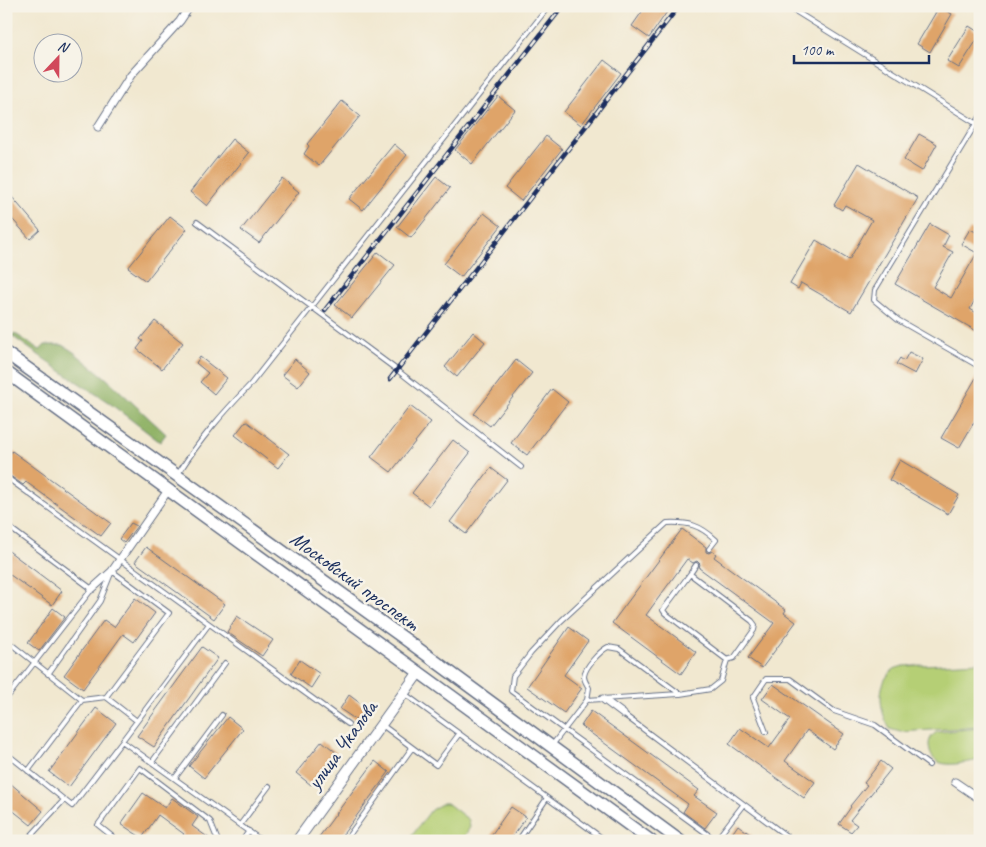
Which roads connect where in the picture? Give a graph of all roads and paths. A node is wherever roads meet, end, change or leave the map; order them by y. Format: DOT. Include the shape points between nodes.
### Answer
graph roads {
  1 [pos="190,6"];
  2 [pos="549,6"];
  3 [pos="786,6"];
  4 [pos="980,117"];
  5 [pos="975,124"];
  6 [pos="980,126"];
  7 [pos="98,127"];
  8 [pos="197,222"];
  9 [pos="311,307"];
  10 [pos="6,353"];
  11 [pos="980,367"];
  12 [pos="6,372"];
  13 [pos="521,466"];
  14 [pos="176,476"];
  15 [pos="6,477"];
  16 [pos="169,489"];
  17 [pos="6,525"];
  18 [pos="709,549"];
  19 [pos="120,560"];
  20 [pos="696,566"];
  21 [pos="112,571"];
  22 [pos="690,574"];
  23 [pos="92,589"];
  24 [pos="209,624"];
  25 [pos="6,640"];
  26 [pos="727,660"];
  27 [pos="34,663"];
  28 [pos="225,663"];
  29 [pos="419,672"];
  30 [pos="48,674"];
  31 [pos="403,692"];
  32 [pos="680,694"];
  33 [pos="106,697"];
  34 [pos="6,698"];
  35 [pos="603,699"];
  36 [pos="82,700"];
  37 [pos="587,700"];
  38 [pos="623,714"];
  39 [pos="222,715"];
  40 [pos="137,721"];
  41 [pos="348,724"];
  42 [pos="380,724"];
  43 [pos="564,730"];
  44 [pos="766,732"];
  45 [pos="459,734"];
  46 [pos="122,741"];
  47 [pos="552,747"];
  48 [pos="412,748"];
  49 [pos="6,753"];
  50 [pos="542,761"];
  51 [pos="152,762"];
  52 [pos="930,765"];
  53 [pos="28,771"];
  54 [pos="175,778"];
  55 [pos="955,782"];
  56 [pos="269,786"];
  57 [pos="547,798"];
  58 [pos="64,800"];
  59 [pos="980,800"];
  60 [pos="743,805"];
  61 [pos="240,825"];
  62 [pos="249,831"];
  63 [pos="597,835"];
  64 [pos="26,841"];
  65 [pos="118,841"];
  66 [pos="218,841"];
  67 [pos="242,841"];
  68 [pos="262,841"];
  69 [pos="297,841"];
  70 [pos="345,841"];
  71 [pos="518,841"];
  72 [pos="593,841"];
  73 [pos="606,841"];
  74 [pos="651,841"];
  75 [pos="680,841"];
  76 [pos="716,841"];
  77 [pos="793,841"];
  1 -- 7 [label="street" via="131,75"];
  2 -- 9 [label="lane"];
  3 -- 5 [label="lane"];
  4 -- 5 [label="lane"];
  5 -- 6 [label="lane"];
  5 -- 11 [label="lane" via="875,290 874,300 898,320"];
  8 -- 9 [label="lane"];
  9 -- 13 [label="lane"];
  9 -- 14 [label="lane" via="250,385 216,420"];
  10 -- 14 [label="main road, Московский проспект"];
  12 -- 16 [label="main road, Московский проспект"];
  14 -- 47 [label="main road, Московский проспект"];
  15 -- 19 [label="lane"];
  16 -- 19 [label="street"];
  16 -- 29 [label="main road, Московский проспект"];
  17 -- 23 [label="lane"];
  18 -- 43 [label="lane" via="716,540 705,530 684,522 667,524 530,653 512,676 511,691"];
  19 -- 21 [label="street"];
  19 -- 24 [label="lane"];
  20 -- 22 [label="lane"];
  21 -- 23 [label="street"];
  21 -- 30 [label="lane" via="100,602"];
  21 -- 33 [label="lane" via="169,613"];
  22 -- 26 [label="lane" via="663,610"];
  22 -- 26 [label="lane" via="755,625 734,658"];
  23 -- 27 [label="lane"];
  24 -- 40 [label="lane"];
  24 -- 41 [label="lane"];
  25 -- 27 [label="lane"];
  26 -- 32 [label="lane" via="720,681 712,690"];
  27 -- 30 [label="lane"];
  27 -- 34 [label="lane"];
  28 -- 51 [label="lane"];
  29 -- 31 [label="street, улица Чкалова"];
  29 -- 50 [label="main road, Московский проспект"];
  30 -- 36 [label="lane"];
  31 -- 42 [label="street, улица Чкалова"];
  31 -- 45 [label="lane"];
  32 -- 35 [label="lane"];
  32 -- 37 [label="lane" via="618,648 608,646 601,650 585,673 584,680 589,688"];
  33 -- 36 [label="lane"];
  33 -- 40 [label="lane"];
  35 -- 37 [label="lane"];
  35 -- 38 [label="street"];
  36 -- 53 [label="lane"];
  37 -- 43 [label="lane"];
  38 -- 60 [label="lane"];
  39 -- 54 [label="lane"];
  40 -- 46 [label="lane"];
  42 -- 48 [label="lane"];
  42 -- 69 [label="street, улица Чкалова"];
  43 -- 47 [label="lane"];
  43 -- 76 [label="lane"];
  44 -- 52 [label="lane" via="753,698 766,679 790,679 834,711 875,725"];
  45 -- 48 [label="lane" via="436,765"];
  45 -- 57 [label="lane"];
  46 -- 51 [label="lane"];
  46 -- 58 [label="lane" via="72,806"];
  47 -- 50 [label="main road"];
  47 -- 75 [label="main road, Московский проспект"];
  48 -- 70 [label="lane"];
  49 -- 53 [label="lane"];
  50 -- 74 [label="main road, Московский проспект"];
  51 -- 54 [label="lane"];
  53 -- 58 [label="lane"];
  54 -- 61 [label="lane"];
  55 -- 59 [label="street"];
  56 -- 61 [label="lane"];
  57 -- 63 [label="lane"];
  57 -- 71 [label="lane"];
  58 -- 64 [label="lane"];
  60 -- 76 [label="lane"];
  60 -- 77 [label="lane"];
  61 -- 62 [label="lane"];
  62 -- 67 [label="lane"];
  62 -- 68 [label="lane"];
  63 -- 72 [label="lane"];
  63 -- 73 [label="lane"];
  65 -- 66 [label="lane" via="98,825 140,768 210,821"];
}
